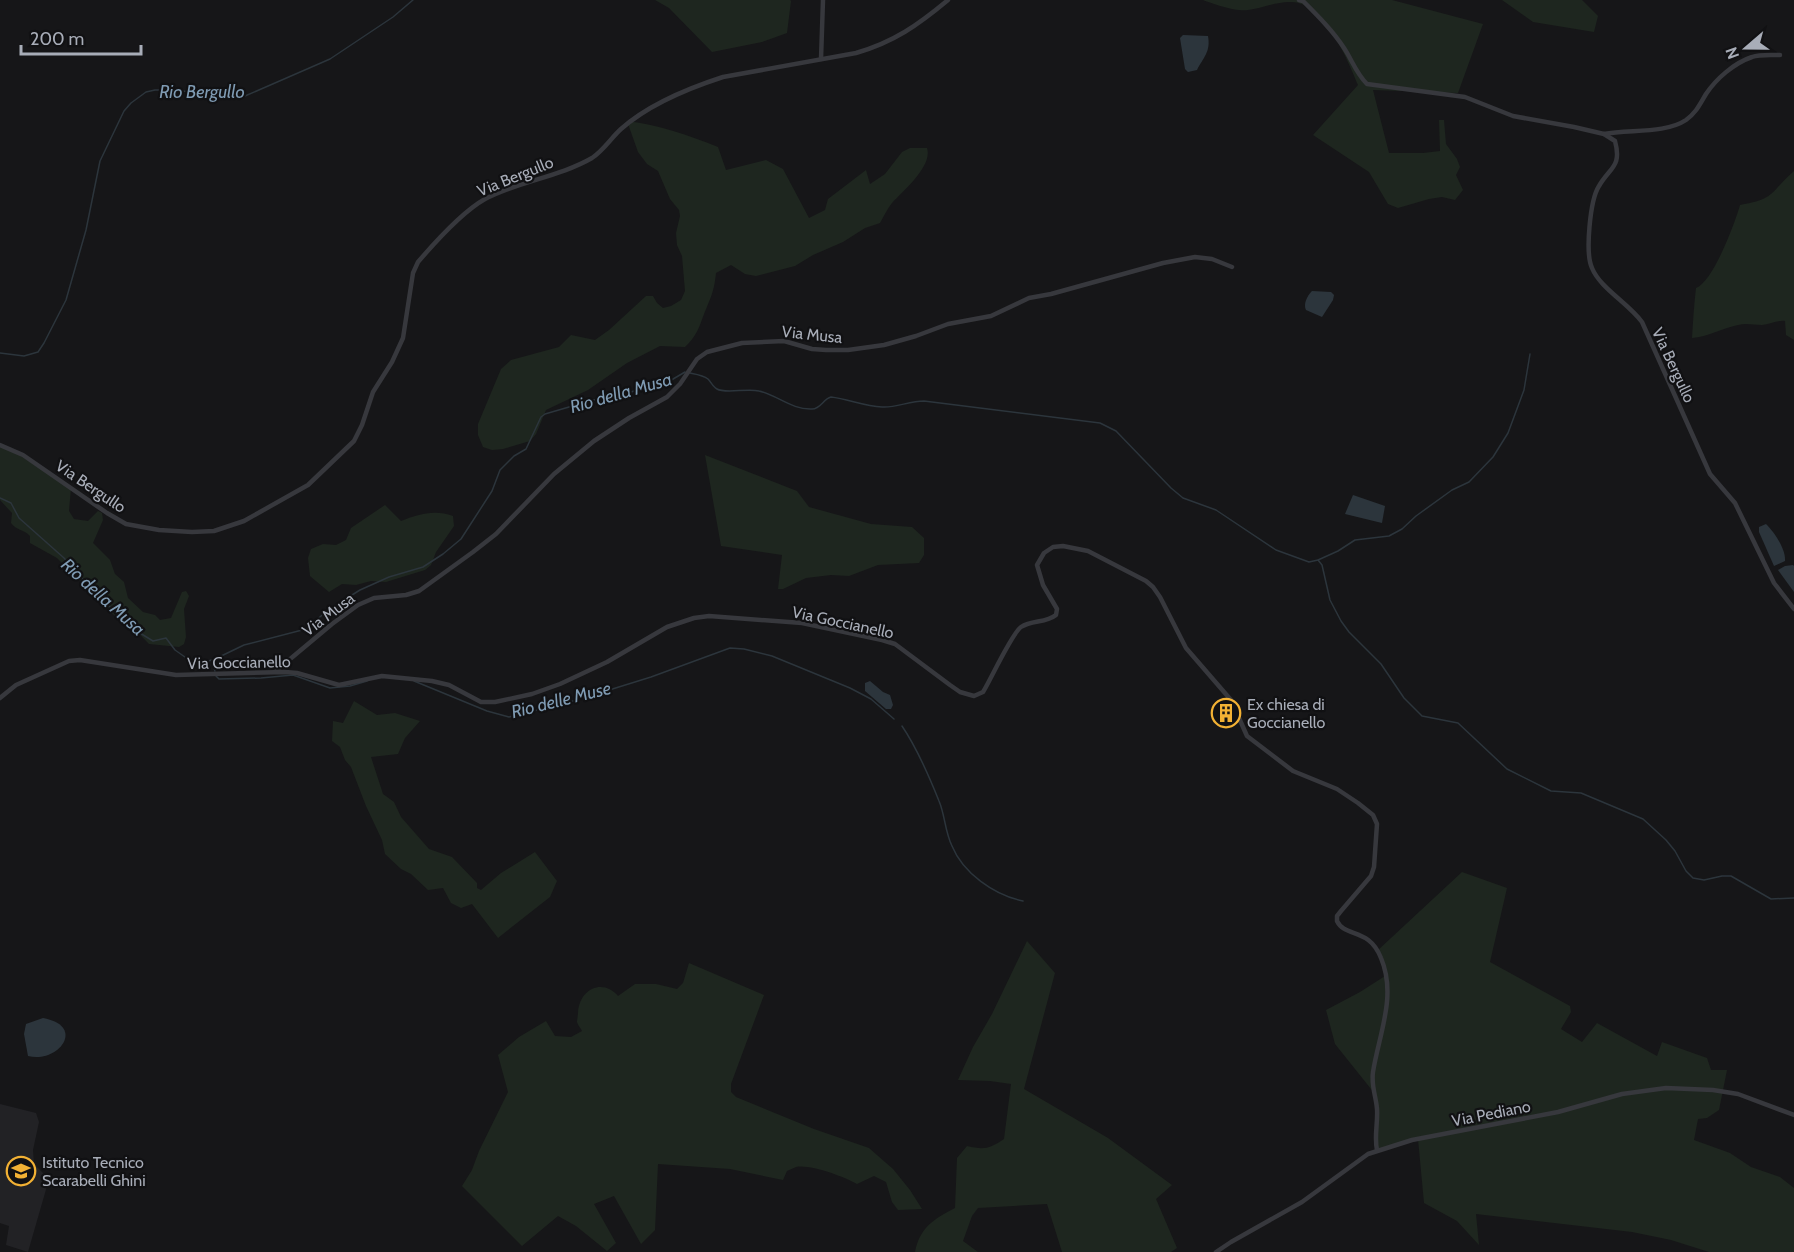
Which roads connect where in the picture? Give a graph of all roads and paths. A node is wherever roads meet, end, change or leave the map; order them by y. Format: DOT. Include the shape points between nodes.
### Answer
graph roads {
  1 [pos="823,0"];
  2 [pos="948,0"];
  3 [pos="1299,0"];
  4 [pos="1780,55"];
  5 [pos="821,59"];
  6 [pos="1604,134"];
  7 [pos="1232,267"];
  8 [pos="0,445"];
  9 [pos="1794,609"];
  10 [pos="274,671"];
  11 [pos="0,698"];
  12 [pos="1794,1115"];
  13 [pos="1377,1150"];
  14 [pos="1216,1252"];
  1 -- 5 [label="street"];
  2 -- 5 [label="street, Via Bergullo" via="888,43"];
  3 -- 6 [label="street" via="1345,49 1367,84 1455,94 1513,116"];
  4 -- 6 [label="street" via="1754,56 1730,68 1695,112 1680,123"];
  5 -- 8 [label="street, Via Bergullo" via="701,84 651,106 590,159 503,191 470,210 427,251 412,273 403,338 373,392 354,441 308,485 244,521 214,531 192,532 126,524 23,455"];
  6 -- 9 [label="street, Via Bergullo" via="1616,141 1617,155 1594,197 1588,254 1591,266 1641,322 1710,474 1735,502 1774,583"];
  7 -- 10 [label="street, Via Musa" via="1195,257 1163,263 1029,298 991,316 948,324 884,345 826,350 784,341 742,343 707,352 667,397 594,441 473,552 419,591 374,598 358,605"];
  10 -- 11 [label="street, Via Goccianello" via="176,675 75,660 16,685"];
  10 -- 13 [label="street, Via Goccianello" via="339,685 382,676 432,681 449,685 481,702 495,702 576,677 667,627 694,618 726,617 802,623 888,642 955,688 974,696 983,692 1017,630 1056,615 1057,609 1038,573 1037,565 1044,553 1063,546 1102,557 1153,587 1185,648 1231,700 1247,736 1293,771 1336,789 1375,819 1371,876 1337,916 1337,921 1343,929 1373,942 1385,968 1386,1011 1372,1087 1377,1108"];
  12 -- 13 [label="street, Via Pediano" via="1738,1095 1660,1088"];
  13 -- 14 [label="street, Via Pediano" via="1302,1202"];
}
